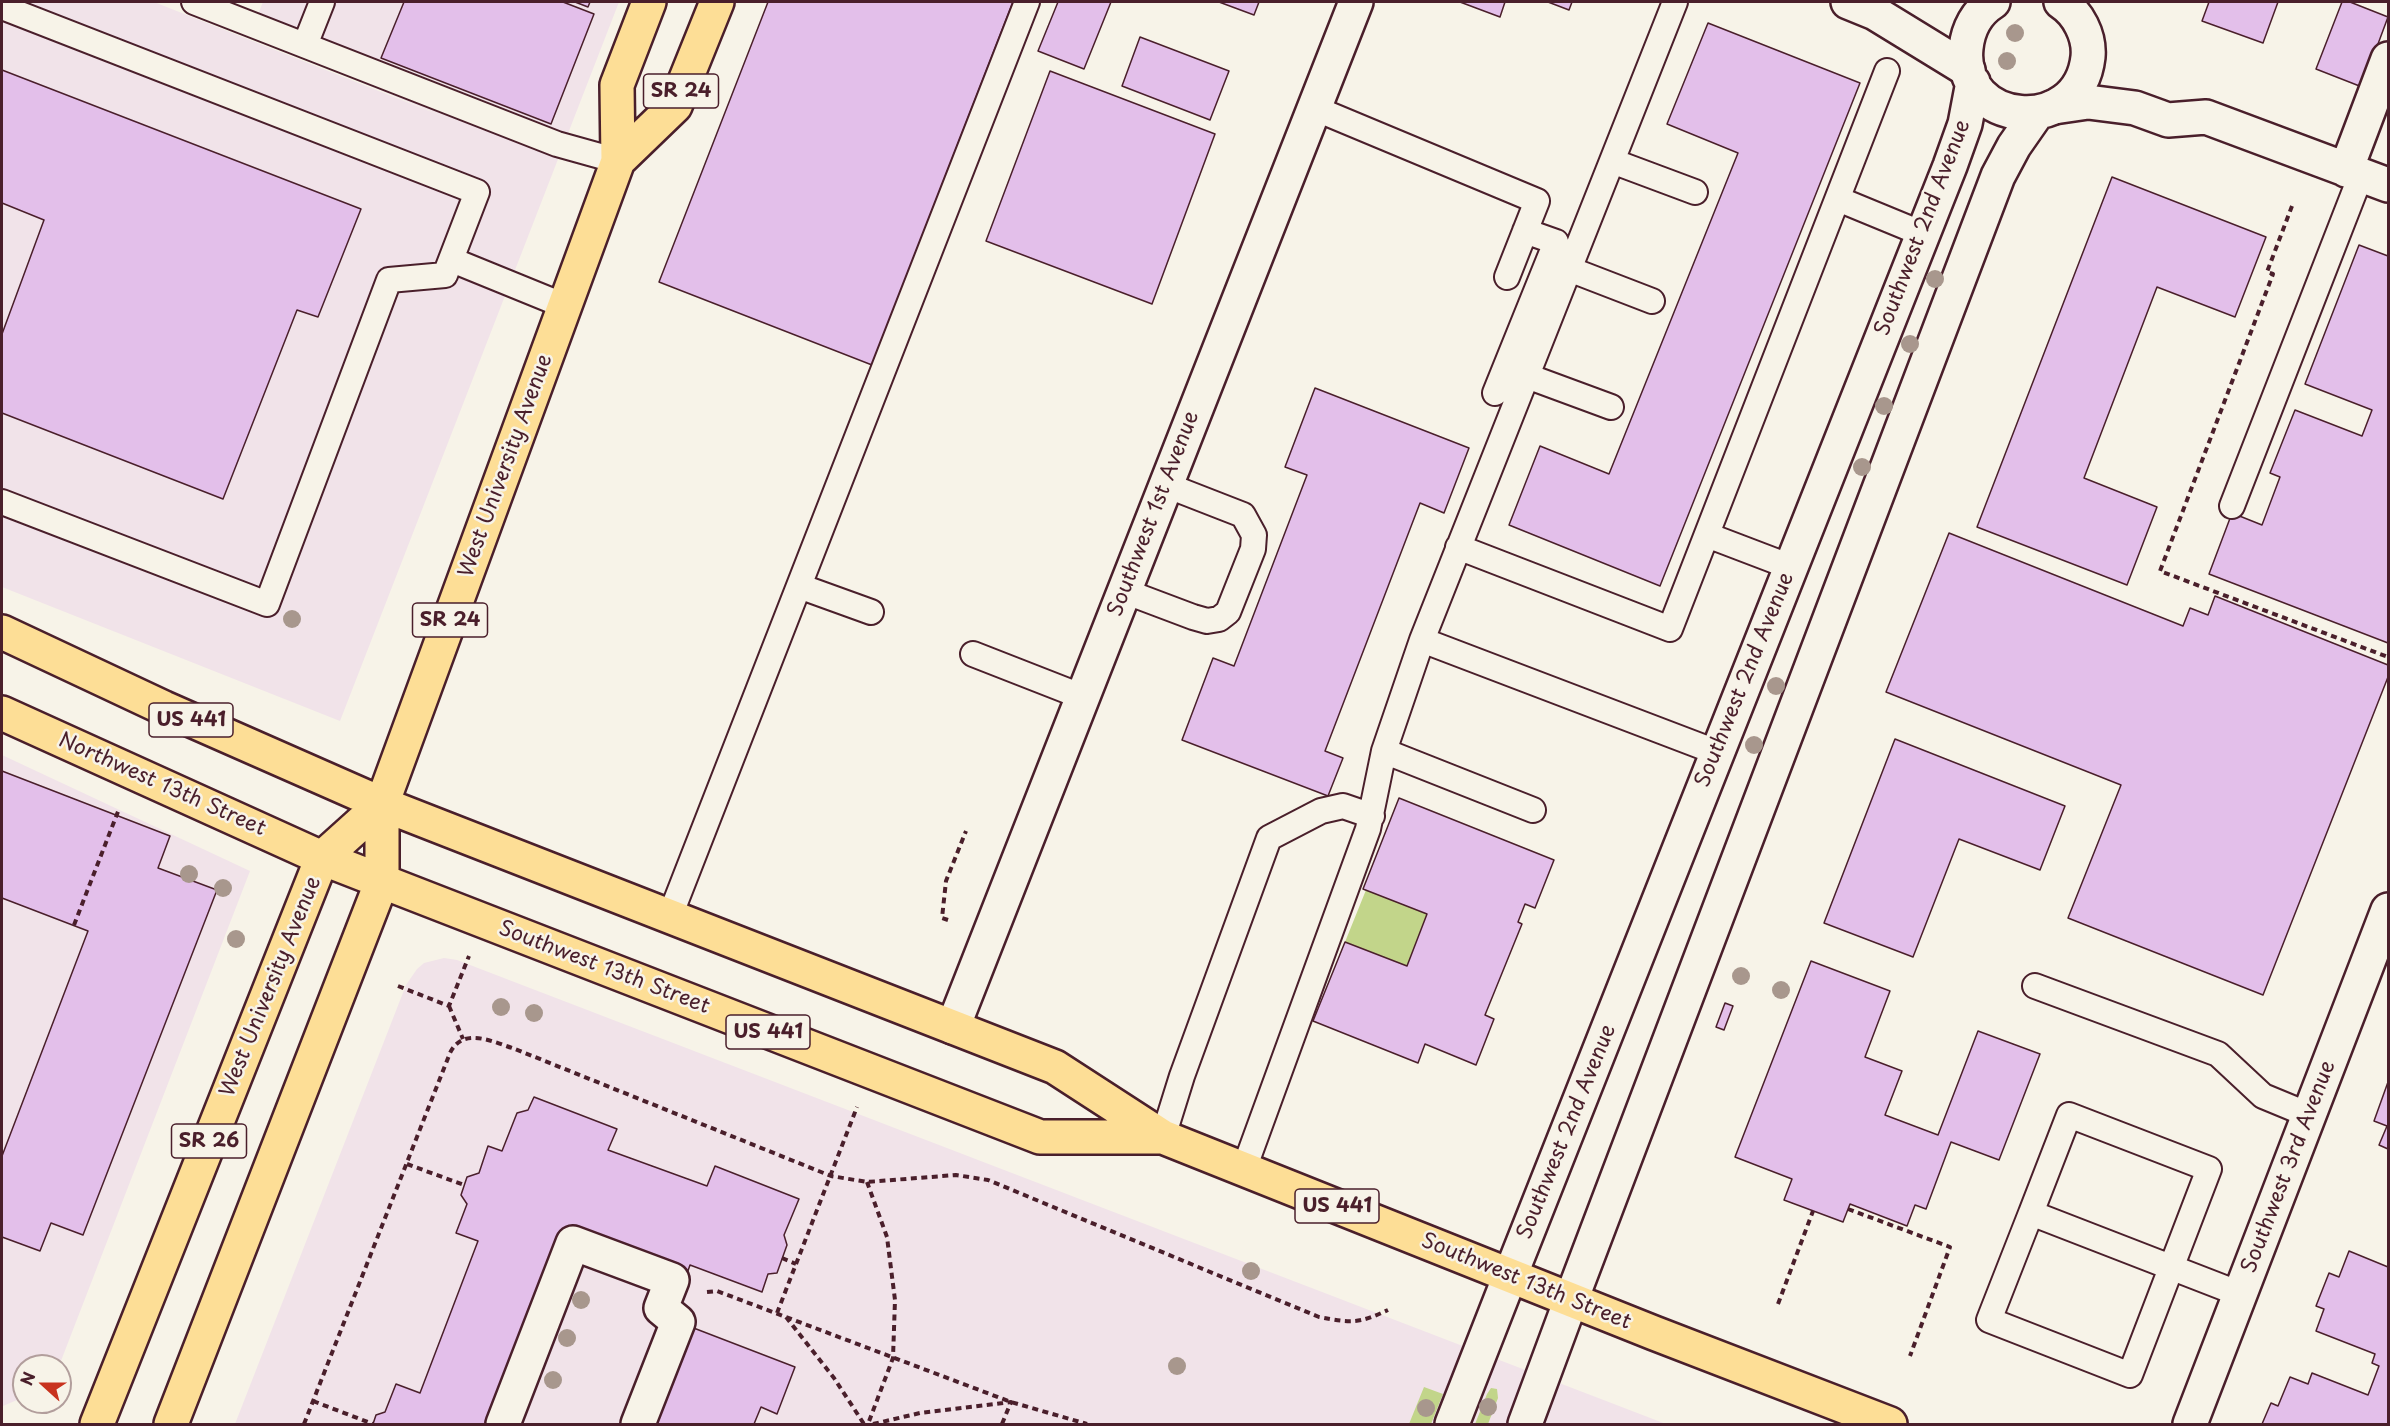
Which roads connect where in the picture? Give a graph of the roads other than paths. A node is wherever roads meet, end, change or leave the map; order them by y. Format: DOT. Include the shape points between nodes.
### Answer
graph roads {
  1 [pos="194,2"];
  2 [pos="322,2"];
  3 [pos="649,2"];
  4 [pos="717,2"];
  5 [pos="1027,2"];
  6 [pos="1356,2"];
  7 [pos="1675,2"];
  8 [pos="1848,2"];
  9 [pos="1993,2"];
  10 [pos="2,7"];
  11 [pos="2072,8"];
  12 [pos="305,45"];
  13 [pos="2388,59"];
  14 [pos="1887,71"];
  15 [pos="1970,76"];
  16 [pos="1314,108"];
  17 [pos="2046,110"];
  18 [pos="618,161"];
  19 [pos="1612,161"];
  20 [pos="2365,177"];
  21 [pos="1695,192"];
  22 [pos="1838,199"];
  23 [pos="1525,231"];
  24 [pos="1923,234"];
  25 [pos="452,260"];
  26 [pos="1569,269"];
  27 [pos="1507,277"];
  28 [pos="1652,301"];
  29 [pos="565,306"];
  30 [pos="1527,376"];
  31 [pos="1496,393"];
  32 [pos="1611,407"];
  33 [pos="1166,485"];
  34 [pos="2,502"];
  35 [pos="2232,506"];
  36 [pos="1707,535"];
  37 [pos="1458,547"];
  38 [pos="1791,567"];
  39 [pos="800,586"];
  40 [pos="1124,591"];
  41 [pos="871,612"];
  42 [pos="2,632"];
  43 [pos="1422,640"];
  44 [pos="973,654"];
  45 [pos="1083,697"];
  46 [pos="2,713"];
  47 [pos="1384,751"];
  48 [pos="1716,752"];
  49 [pos="382,804"];
  50 [pos="1533,810"];
  51 [pos="1372,816"];
  52 [pos="322,858"];
  53 [pos="382,881"];
  54 [pos="2388,910"];
  55 [pos="670,916"];
  56 [pos="2035,986"];
  57 [pos="953,1027"];
  58 [pos="2309,1115"];
  59 [pos="1163,1137"];
  60 [pos="1244,1169"];
  61 [pos="2031,1213"];
  62 [pos="2171,1267"];
  63 [pos="1510,1276"];
  64 [pos="2240,1294"];
  65 [pos="1571,1300"];
  66 [pos="97,1425"];
  67 [pos="171,1425"];
  68 [pos="503,1425"];
  69 [pos="638,1425"];
  70 [pos="1452,1425"];
  71 [pos="1525,1425"];
  72 [pos="1890,1425"];
  73 [pos="2190,1425"];
  1 -- 12 [label="lane"];
  2 -- 12 [label="lane"];
  3 -- 18 [label="main road, West University Avenue / SR 24" via="617,86"];
  4 -- 18 [label="main road, West University Avenue / SR 24" via="675,106"];
  5 -- 39 [label="lane"];
  6 -- 16 [label="street, Southwest 1st Avenue"];
  7 -- 19 [label="lane"];
  8 -- 15 [label="street" via="1875,13"];
  9 -- 15 [label="street, Southwest 2nd Avenue" via="1981,11 1970,30 1965,52"];
  10 -- 25 [label="lane" via="477,192"];
  11 -- 17 [label="street" via="2086,35 2085,73 2076,88"];
  12 -- 18 [label="lane" via="556,144"];
  13 -- 20 [label="street"];
  14 -- 22 [label="lane"];
  15 -- 17 [label="street" via="1991,103 2008,111 2024,114"];
  15 -- 24 [label="street, Southwest 2nd Avenue" via="1965,124"];
  16 -- 23 [label="lane" via="1537,201"];
  16 -- 33 [label="street, Southwest 1st Avenue"];
  17 -- 20 [label="street" via="2088,102 2112,103 2168,120 2206,117"];
  17 -- 65 [label="street" via="2013,146 1998,176"];
  18 -- 29 [label="main road, West University Avenue / SR 24"];
  19 -- 21 [label="lane"];
  19 -- 26 [label="lane"];
  20 -- 35 [label="lane"];
  22 -- 24 [label="lane"];
  22 -- 36 [label="lane"];
  23 -- 27 [label="lane"];
  23 -- 31 [label="lane" via="1556,242"];
  24 -- 38 [label="street, Southwest 2nd Avenue"];
  25 -- 29 [label="lane"];
  25 -- 34 [label="lane" via="445,275 389,280 267,604"];
  26 -- 28 [label="lane"];
  26 -- 30 [label="lane"];
  29 -- 49 [label="main road, West University Avenue / SR 24"];
  30 -- 32 [label="lane"];
  30 -- 37 [label="lane"];
  33 -- 40 [label="street, Southwest 1st Avenue"];
  33 -- 40 [label="lane" via="1243,515 1254,535 1253,549 1228,612 1219,619 1200,619"];
  36 -- 37 [label="lane" via="1671,629"];
  36 -- 38 [label="lane"];
  37 -- 43 [label="lane"];
  38 -- 48 [label="street, Southwest 2nd Avenue"];
  39 -- 41 [label="lane"];
  39 -- 55 [label="lane"];
  40 -- 45 [label="street, Southwest 1st Avenue"];
  42 -- 49 [label="main road, US 441"];
  43 -- 47 [label="lane"];
  43 -- 48 [label="lane"];
  44 -- 45 [label="lane"];
  45 -- 57 [label="street, Southwest 1st Avenue"];
  46 -- 52 [label="main road, Northwest 13th Street / US 441"];
  47 -- 50 [label="lane"];
  47 -- 51 [label="lane"];
  48 -- 63 [label="street, Southwest 2nd Avenue"];
  49 -- 52 [label="main road, West University Avenue / SR 24"];
  49 -- 53 [label="main road, West University Avenue / SR 26"];
  49 -- 55 [label="main road, Southwest 13th Street / US 441"];
  51 -- 59 [label="lane" via="1343,806 1321,812 1269,838"];
  51 -- 60 [label="lane"];
  52 -- 53 [label="main road, Southwest 13th Street / US 441"];
  52 -- 66 [label="main road, West University Avenue / SR 26"];
  53 -- 59 [label="main road, Southwest 13th Street / US 441" via="1040,1137"];
  53 -- 67 [label="main road, West University Avenue / SR 26"];
  54 -- 58 [label="street, Southwest 3rd Avenue"];
  55 -- 57 [label="main road, Southwest 13th Street / US 441"];
  56 -- 58 [label="lane" via="2218,1054 2263,1096"];
  57 -- 59 [label="main road, Southwest 13th Street / US 441" via="1055,1067"];
  58 -- 64 [label="street, Southwest 3rd Avenue"];
  59 -- 60 [label="main road, Southwest 13th Street / US 441"];
  60 -- 63 [label="main road, Southwest 13th Street / US 441"];
  61 -- 62 [label="lane"];
  61 -- 62 [label="lane" via="2069,1115 2209,1168"];
  61 -- 62 [label="lane" via="1989,1320 2130,1374"];
  62 -- 64 [label="lane"];
  63 -- 65 [label="main road, Southwest 13th Street / US 441"];
  63 -- 70 [label="street, Southwest 2nd Avenue"];
  64 -- 73 [label="street, Southwest 3rd Avenue"];
  65 -- 71 [label="street"];
  65 -- 72 [label="main road, Southwest 13th Street / US 441"];
  68 -- 69 [label="street" via="573,1243 672,1280 661,1308 678,1322"];
}
